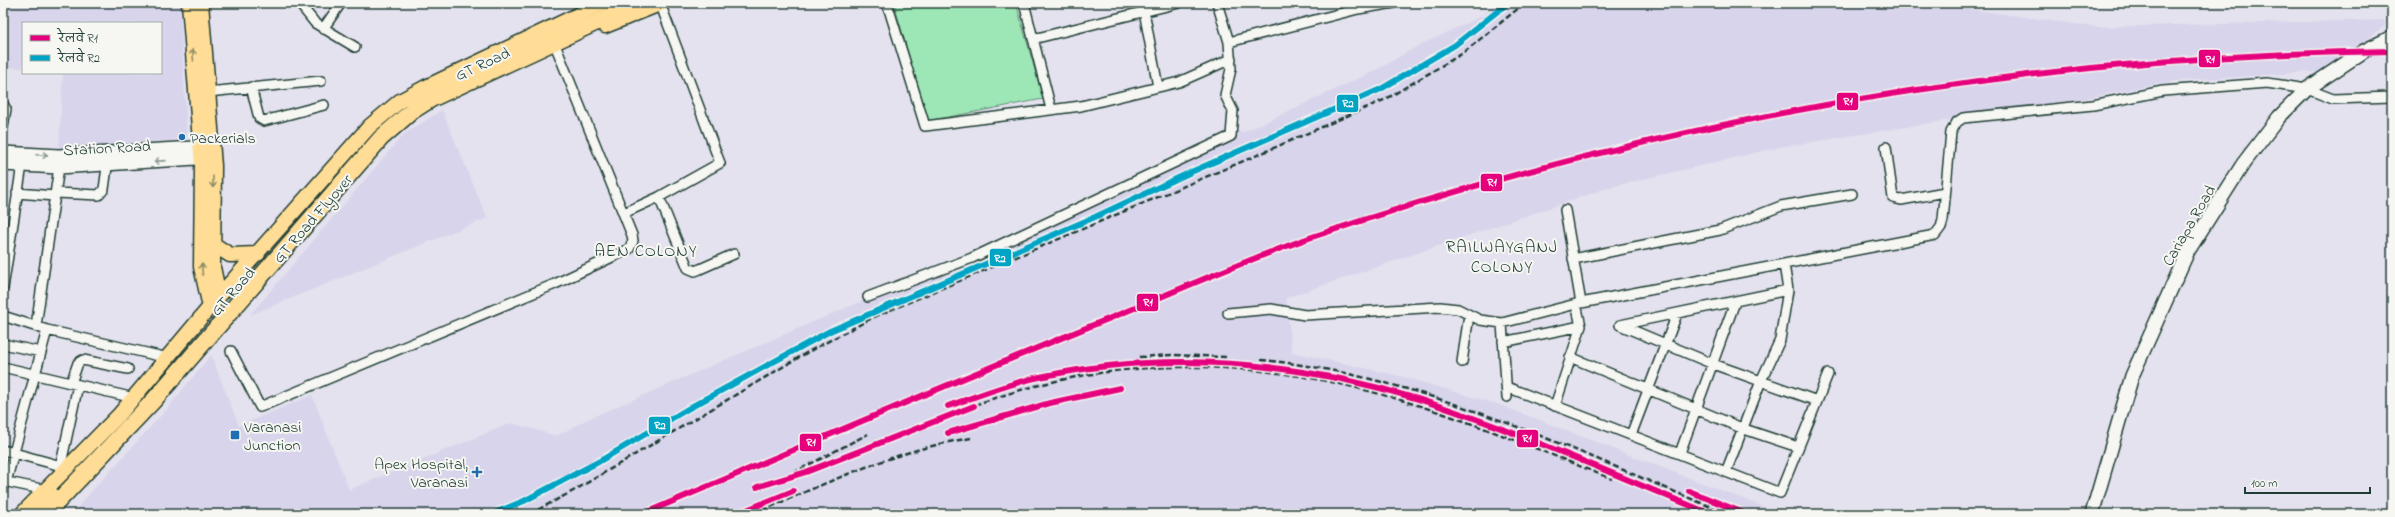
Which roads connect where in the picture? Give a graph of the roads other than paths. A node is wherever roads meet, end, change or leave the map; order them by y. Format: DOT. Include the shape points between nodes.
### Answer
graph roads {
  1 [pos="189,3"];
  2 [pos="201,3"];
  3 [pos="299,3"];
  4 [pos="341,3"];
  5 [pos="604,3"];
  6 [pos="612,3"];
  7 [pos="638,3"];
  8 [pos="661,3"];
  9 [pos="887,3"];
  10 [pos="1024,3"];
  11 [pos="1179,3"];
  12 [pos="1217,3"];
  13 [pos="1394,3"];
  14 [pos="2385,3"];
  15 [pos="2392,5"];
  16 [pos="1144,12"];
  17 [pos="323,29"];
  18 [pos="2392,37"];
  19 [pos="1033,39"];
  20 [pos="1229,42"];
  21 [pos="355,47"];
  22 [pos="556,47"];
  23 [pos="1231,59"];
  24 [pos="321,81"];
  25 [pos="203,87"];
  26 [pos="251,87"];
  27 [pos="1158,87"];
  28 [pos="2306,89"];
  29 [pos="2392,96"];
  30 [pos="3,104"];
  31 [pos="324,105"];
  32 [pos="1051,110"];
  33 [pos="3,127"];
  34 [pos="1886,147"];
  35 [pos="206,152"];
  36 [pos="3,153"];
  37 [pos="108,160"];
  38 [pos="3,164"];
  39 [pos="22,165"];
  40 [pos="59,167"];
  41 [pos="1945,192"];
  42 [pos="17,193"];
  43 [pos="1852,194"];
  44 [pos="56,195"];
  45 [pos="659,197"];
  46 [pos="1565,210"];
  47 [pos="624,213"];
  48 [pos="213,244"];
  49 [pos="258,254"];
  50 [pos="734,254"];
  51 [pos="1573,259"];
  52 [pos="1784,264"];
  53 [pos="3,288"];
  54 [pos="1788,290"];
  55 [pos="868,297"];
  56 [pos="214,301"];
  57 [pos="1735,302"];
  58 [pos="1579,304"];
  59 [pos="1228,313"];
  60 [pos="1677,314"];
  61 [pos="1469,315"];
  62 [pos="3,316"];
  63 [pos="1502,323"];
  64 [pos="36,326"];
  65 [pos="1581,326"];
  66 [pos="47,330"];
  67 [pos="1503,342"];
  68 [pos="3,344"];
  69 [pos="1666,346"];
  70 [pos="231,351"];
  71 [pos="42,352"];
  72 [pos="1570,357"];
  73 [pos="168,358"];
  74 [pos="1462,362"];
  75 [pos="1713,364"];
  76 [pos="3,367"];
  77 [pos="128,369"];
  78 [pos="36,374"];
  79 [pos="1828,374"];
  80 [pos="1761,381"];
  81 [pos="75,384"];
  82 [pos="1507,387"];
  83 [pos="1650,390"];
  84 [pos="1507,397"];
  85 [pos="134,398"];
  86 [pos="1817,401"];
  87 [pos="1555,406"];
  88 [pos="1696,409"];
  89 [pos="1744,429"];
  90 [pos="1631,435"];
  91 [pos="1798,447"];
  92 [pos="3,450"];
  93 [pos="14,452"];
  94 [pos="1680,453"];
  95 [pos="64,466"];
  96 [pos="1726,472"];
  97 [pos="4,482"];
  98 [pos="46,490"];
  99 [pos="22,514"];
  100 [pos="32,514"];
  101 [pos="46,514"];
  102 [pos="56,514"];
  103 [pos="2092,514"];
  25 -- 1 [label="main road, one-way"];
  2 -- 25 [label="main road"];
  3 -- 17 [label="street" via="308,18"];
  4 -- 17 [label="street"];
  5 -- 49 [label="main road, GT Road" via="400,101 370,126"];
  6 -- 100 [label="highway, GT Road Flyover" via="426,90 392,114 374,131 145,395"];
  7 -- 101 [label="highway, GT Road Flyover" via="431,99 399,122 381,138 153,401"];
  8 -- 22 [label="main road, GT Road"];
  8 -- 45 [label="street" via="720,163"];
  9 -- 32 [label="street" via="925,126"];
  10 -- 19 [label="street"];
  11 -- 16 [label="street"];
  12 -- 20 [label="street"];
  13 -- 20 [label="street" via="1358,9"];
  14 -- 15 [label="street"];
  16 -- 19 [label="street"];
  16 -- 27 [label="street"];
  17 -- 21 [label="street"];
  18 -- 28 [label="street, Cariapa Road" via="2364,51"];
  19 -- 32 [label="street"];
  20 -- 23 [label="street"];
  22 -- 47 [label="street"];
  22 -- 102 [label="main road, GT Road" via="420,111 392,130 232,318"];
  23 -- 27 [label="street" via="1179,82"];
  23 -- 55 [label="street" via="1225,95 1233,111 1231,136 972,258"];
  24 -- 26 [label="street"];
  25 -- 26 [label="street"];
  25 -- 35 [label="main road"];
  26 -- 31 [label="street" via="259,118 264,121"];
  27 -- 32 [label="street" via="1081,106"];
  28 -- 29 [label="street" via="2333,99"];
  28 -- 41 [label="street" via="2267,83 2163,91 2093,105 1963,118 1953,126 1951,132"];
  28 -- 103 [label="street, Cariapa Road" via="2279,118 2243,164 2188,251 2132,376"];
  30 -- 33 [label="street" via="6,109"];
  34 -- 41 [label="street" via="1893,198 1901,200"];
  35 -- 37 [label="street, Station Road"];
  35 -- 48 [label="main road, one-way"];
  56 -- 35 [label="main road, one-way" via="201,267"];
  36 -- 37 [label="street, Station Road, one-way"];
  37 -- 40 [label="street, Station Road"];
  37 -- 44 [label="street" via="104,189 99,194"];
  38 -- 39 [label="street, Station Road"];
  39 -- 40 [label="street, Station Road"];
  39 -- 42 [label="street"];
  40 -- 44 [label="street"];
  41 -- 52 [label="street" via="1942,227 1935,235"];
  42 -- 44 [label="street"];
  42 -- 53 [label="street"];
  43 -- 51 [label="street" via="1781,206 1720,230"];
  44 -- 64 [label="street"];
  45 -- 47 [label="street"];
  45 -- 50 [label="street" via="688,268 700,269"];
  46 -- 51 [label="street"];
  47 -- 70 [label="street" via="633,241 628,249 555,284 260,407"];
  48 -- 49 [label="main road" via="230,255"];
  48 -- 56 [label="main road"];
  49 -- 56 [label="main road, GT Road"];
  51 -- 58 [label="street"];
  52 -- 54 [label="street"];
  52 -- 58 [label="street"];
  54 -- 57 [label="street"];
  54 -- 80 [label="street" via="1780,340"];
  56 -- 73 [label="main road, GT Road"];
  57 -- 60 [label="street"];
  57 -- 75 [label="street"];
  58 -- 63 [label="street"];
  58 -- 65 [label="street"];
  59 -- 61 [label="street" via="1259,309 1305,315 1440,306 1454,308"];
  60 -- 69 [label="street"];
  60 -- 69 [label="street" via="1620,325"];
  61 -- 63 [label="street" via="1480,320"];
  61 -- 74 [label="street"];
  62 -- 64 [label="street"];
  63 -- 67 [label="street"];
  64 -- 66 [label="street"];
  65 -- 67 [label="street"];
  65 -- 72 [label="street"];
  66 -- 71 [label="street"];
  66 -- 73 [label="street"];
  67 -- 82 [label="street"];
  68 -- 71 [label="street"];
  69 -- 75 [label="street"];
  69 -- 83 [label="street"];
  71 -- 78 [label="street"];
  72 -- 83 [label="street"];
  72 -- 87 [label="street"];
  73 -- 85 [label="main road, GT Road"];
  75 -- 80 [label="street"];
  75 -- 88 [label="street"];
  76 -- 78 [label="street"];
  77 -- 81 [label="street" via="83,360 78,363"];
  78 -- 81 [label="street"];
  78 -- 93 [label="street"];
  79 -- 86 [label="street"];
  80 -- 86 [label="street"];
  80 -- 89 [label="street"];
  81 -- 85 [label="street"];
  81 -- 95 [label="street"];
  82 -- 84 [label="street"];
  82 -- 87 [label="street"];
  83 -- 88 [label="street"];
  83 -- 90 [label="street"];
  85 -- 95 [label="main road, GT Road"];
  86 -- 91 [label="street"];
  87 -- 90 [label="street"];
  88 -- 89 [label="street"];
  88 -- 94 [label="street"];
  89 -- 91 [label="street"];
  89 -- 96 [label="street"];
  90 -- 94 [label="street"];
  91 -- 96 [label="street" via="1780,493"];
  92 -- 93 [label="street"];
  93 -- 95 [label="street"];
  93 -- 97 [label="street"];
  94 -- 96 [label="street"];
  95 -- 98 [label="main road, GT Road"];
  97 -- 98 [label="street"];
  98 -- 99 [label="main road, GT Road"];
}
